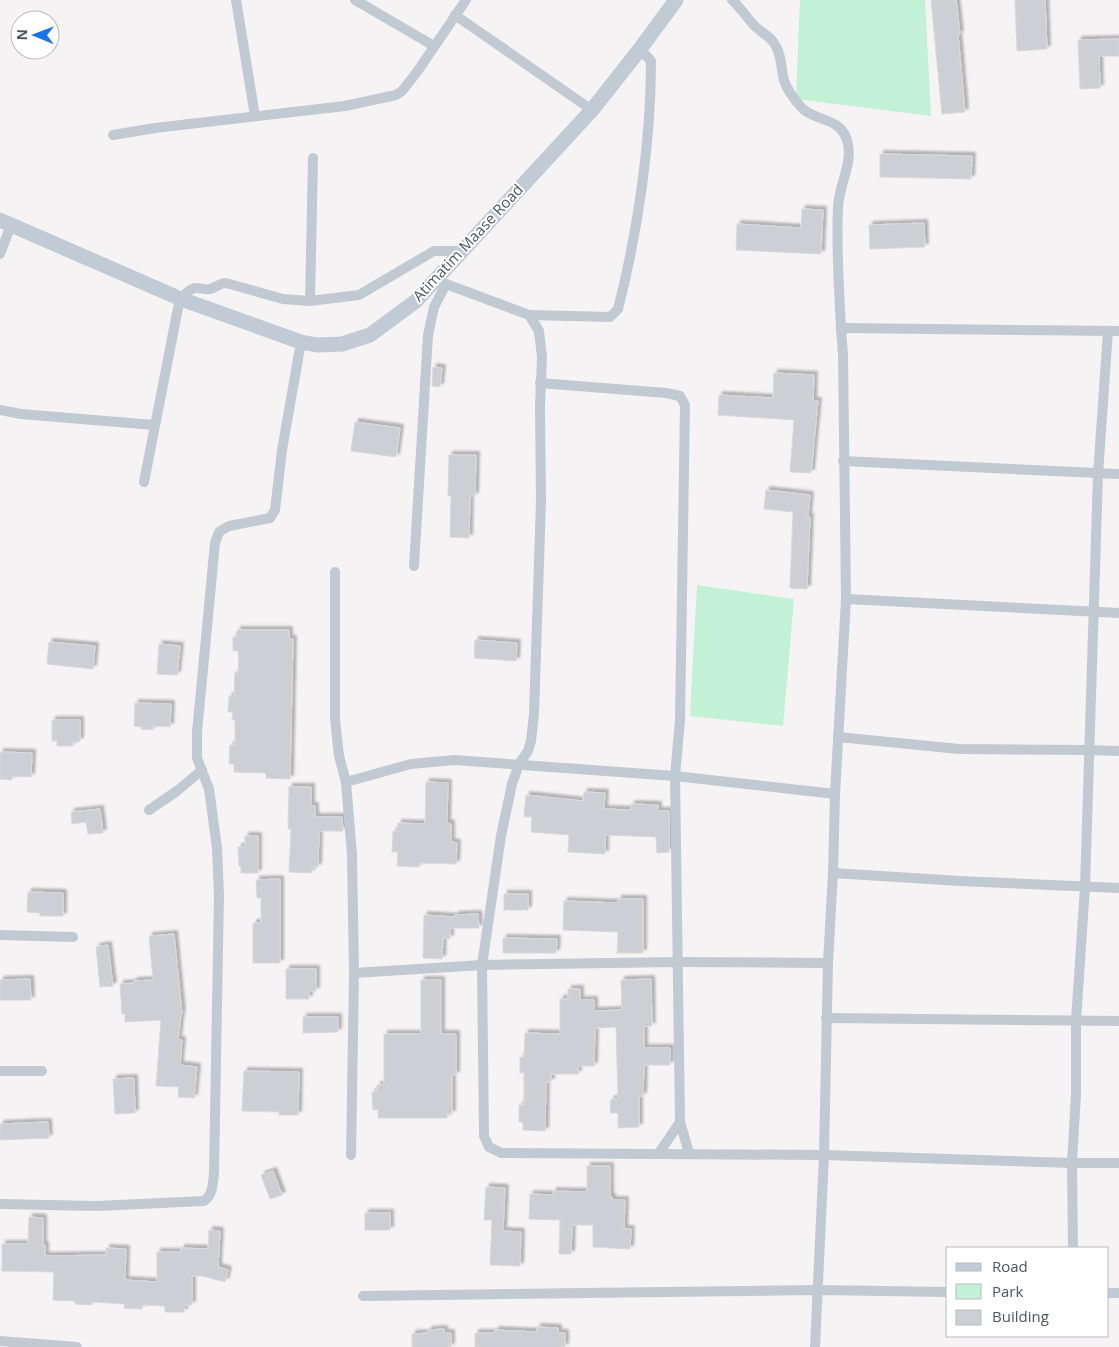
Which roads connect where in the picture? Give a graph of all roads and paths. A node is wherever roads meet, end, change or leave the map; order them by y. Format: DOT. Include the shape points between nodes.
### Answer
graph roads {
  1 [pos="236,0"];
  2 [pos="355,0"];
  3 [pos="466,0"];
  4 [pos="676,0"];
  5 [pos="732,0"];
  6 [pos="455,15"];
  7 [pos="434,46"];
  8 [pos="640,49"];
  9 [pos="592,110"];
  10 [pos="255,116"];
  11 [pos="113,136"];
  12 [pos="312,158"];
  13 [pos="6,222"];
  14 [pos="461,251"];
  15 [pos="0,254"];
  16 [pos="439,283"];
  17 [pos="181,299"];
  18 [pos="310,301"];
  19 [pos="529,315"];
  20 [pos="841,328"];
  21 [pos="1114,331"];
  22 [pos="301,342"];
  23 [pos="540,384"];
  24 [pos="0,410"];
  25 [pos="154,425"];
  26 [pos="843,461"];
  27 [pos="1098,474"];
  28 [pos="1119,474"];
  29 [pos="144,482"];
  30 [pos="414,566"];
  31 [pos="336,572"];
  32 [pos="846,599"];
  33 [pos="1093,613"];
  34 [pos="1119,613"];
  35 [pos="838,737"];
  36 [pos="1088,750"];
  37 [pos="1119,751"];
  38 [pos="519,764"];
  39 [pos="202,770"];
  40 [pos="675,776"];
  41 [pos="346,782"];
  42 [pos="834,794"];
  43 [pos="148,810"];
  44 [pos="833,873"];
  45 [pos="1085,887"];
  46 [pos="1119,888"];
  47 [pos="0,935"];
  48 [pos="73,937"];
  49 [pos="677,962"];
  50 [pos="828,963"];
  51 [pos="482,964"];
  52 [pos="354,973"];
  53 [pos="826,1018"];
  54 [pos="1076,1021"];
  55 [pos="1119,1022"];
  56 [pos="0,1071"];
  57 [pos="42,1071"];
  58 [pos="680,1122"];
  59 [pos="659,1153"];
  60 [pos="689,1153"];
  61 [pos="351,1155"];
  62 [pos="824,1155"];
  63 [pos="1072,1163"];
  64 [pos="1119,1163"];
  65 [pos="0,1204"];
  66 [pos="1073,1247"];
  67 [pos="818,1290"];
  68 [pos="946,1292"];
  69 [pos="363,1296"];
  70 [pos="0,1341"];
  71 [pos="76,1347"];
  72 [pos="816,1347"];
  1 -- 10 [label="street"];
  2 -- 7 [label="street"];
  3 -- 6 [label="street"];
  4 -- 8 [label="main road, Atimatim Maase Road"];
  5 -- 20 [label="street" via="774,43 786,84 802,108 840,128 847,140 848,158 838,204"];
  6 -- 7 [label="street"];
  6 -- 9 [label="street"];
  7 -- 10 [label="street" via="396,96 346,106"];
  8 -- 9 [label="main road, Atimatim Maase Road"];
  8 -- 19 [label="street" via="651,61 651,92 640,203 618,309 610,317"];
  9 -- 14 [label="main road, Atimatim Maase Road"];
  10 -- 11 [label="street"];
  12 -- 18 [label="street"];
  13 -- 15 [label="street"];
  13 -- 17 [label="main road, Atimatim Maase Road"];
  14 -- 16 [label="main road, Atimatim Maase Road"];
  14 -- 18 [label="street" via="434,251 359,295"];
  16 -- 19 [label="street"];
  16 -- 22 [label="main road, Atimatim Maase Road" via="370,335 342,344"];
  16 -- 30 [label="street" via="428,335"];
  17 -- 18 [label="street" via="194,288 210,289 226,283 283,299"];
  17 -- 22 [label="main road, Atimatim Maase Road"];
  17 -- 25 [label="street"];
  19 -- 23 [label="street" via="539,331 542,357"];
  20 -- 21 [label="street"];
  20 -- 26 [label="street"];
  21 -- 27 [label="street"];
  22 -- 39 [label="street" via="275,510 270,518 229,526 219,532 215,543 197,732 197,758"];
  23 -- 38 [label="street" via="541,501 534,714 530,746"];
  23 -- 40 [label="street" via="666,392 680,396 685,405 680,720"];
  24 -- 25 [label="street"];
  25 -- 29 [label="street"];
  26 -- 27 [label="street"];
  26 -- 32 [label="street"];
  27 -- 28 [label="street"];
  27 -- 33 [label="street"];
  31 -- 41 [label="street" via="335,719"];
  32 -- 33 [label="street"];
  32 -- 35 [label="street"];
  33 -- 34 [label="street"];
  33 -- 36 [label="street"];
  35 -- 36 [label="street" via="959,749"];
  35 -- 42 [label="street"];
  36 -- 37 [label="street"];
  36 -- 45 [label="street"];
  38 -- 40 [label="street"];
  38 -- 41 [label="street" via="454,760 424,762"];
  38 -- 51 [label="street" via="501,836"];
  39 -- 43 [label="street"];
  39 -- 65 [label="street" via="207,782 217,848 219,895 214,1172 208,1199 204,1202 97,1206"];
  40 -- 42 [label="street"];
  40 -- 49 [label="street"];
  41 -- 52 [label="street" via="352,855"];
  42 -- 44 [label="street"];
  44 -- 45 [label="street"];
  44 -- 50 [label="street"];
  45 -- 46 [label="street"];
  45 -- 54 [label="street"];
  47 -- 48 [label="street"];
  49 -- 50 [label="street"];
  49 -- 51 [label="street"];
  49 -- 58 [label="street"];
  50 -- 53 [label="street"];
  51 -- 52 [label="street"];
  51 -- 59 [label="street" via="484,1136 489,1147 501,1153"];
  52 -- 61 [label="street"];
  53 -- 54 [label="street"];
  53 -- 62 [label="street"];
  54 -- 55 [label="street"];
  54 -- 63 [label="street"];
  56 -- 57 [label="street"];
  58 -- 59 [label="street"];
  58 -- 60 [label="street"];
  59 -- 60 [label="street"];
  60 -- 62 [label="street"];
  62 -- 63 [label="street"];
  62 -- 67 [label="street"];
  63 -- 64 [label="street"];
  63 -- 66 [label="street"];
  67 -- 68 [label="street"];
  67 -- 69 [label="street"];
  67 -- 72 [label="street"];
  70 -- 71 [label="street"];
}
